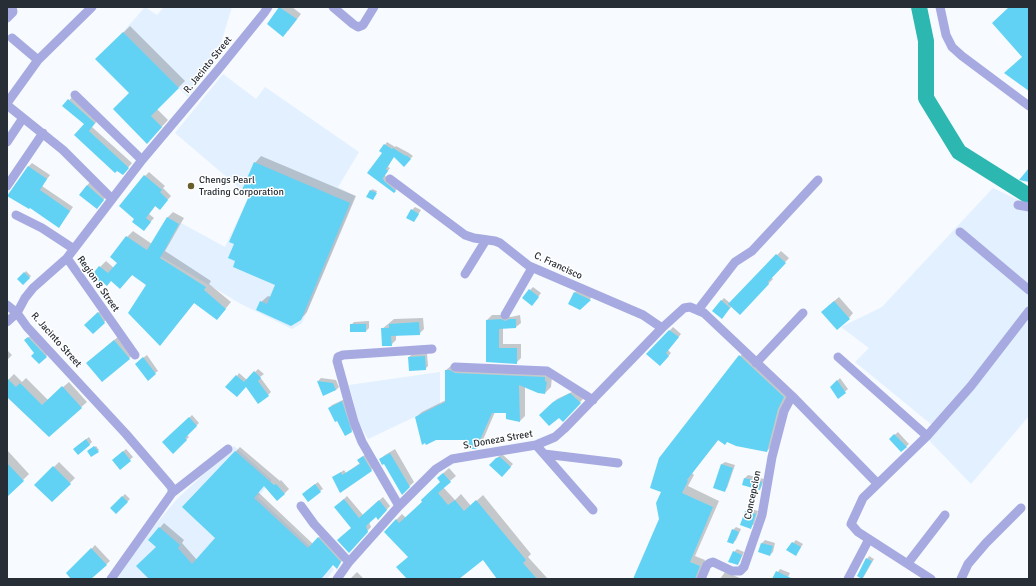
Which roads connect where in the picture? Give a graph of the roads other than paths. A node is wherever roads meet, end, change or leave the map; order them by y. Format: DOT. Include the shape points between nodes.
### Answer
graph roads {
  1 [pos="12,7"];
  2 [pos="92,7"];
  3 [pos="268,7"];
  4 [pos="333,7"];
  5 [pos="374,7"];
  6 [pos="940,7"];
  7 [pos="7,18"];
  8 [pos="12,38"];
  9 [pos="38,60"];
  10 [pos="75,95"];
  11 [pos="7,104"];
  12 [pos="1029,106"];
  13 [pos="23,118"];
  14 [pos="43,133"];
  15 [pos="7,142"];
  16 [pos="142,160"];
  17 [pos="390,179"];
  18 [pos="818,180"];
  19 [pos="7,186"];
  20 [pos="112,199"];
  21 [pos="1018,205"];
  22 [pos="1029,207"];
  23 [pos="16,215"];
  24 [pos="960,232"];
  25 [pos="486,240"];
  26 [pos="74,249"];
  27 [pos="67,258"];
  28 [pos="532,268"];
  29 [pos="465,274"];
  30 [pos="1029,290"];
  31 [pos="7,305"];
  32 [pos="698,310"];
  33 [pos="1029,311"];
  34 [pos="17,313"];
  35 [pos="803,313"];
  36 [pos="505,315"];
  37 [pos="7,322"];
  38 [pos="662,328"];
  39 [pos="432,349"];
  40 [pos="135,355"];
  41 [pos="838,357"];
  42 [pos="756,363"];
  43 [pos="455,367"];
  44 [pos="792,396"];
  45 [pos="593,400"];
  46 [pos="927,436"];
  47 [pos="536,445"];
  48 [pos="228,449"];
  49 [pos="544,454"];
  50 [pos="618,463"];
  51 [pos="877,483"];
  52 [pos="172,493"];
  53 [pos="300,506"];
  54 [pos="399,506"];
  55 [pos="1021,508"];
  56 [pos="593,510"];
  57 [pos="945,515"];
  58 [pos="869,539"];
  59 [pos="349,562"];
  60 [pos="908,563"];
  61 [pos="918,570"];
  62 [pos="111,579"];
  63 [pos="337,579"];
  64 [pos="701,579"];
  65 [pos="848,579"];
  66 [pos="914,579"];
  67 [pos="931,579"];
  68 [pos="961,579"];
  1 -- 7 [label="street" via="13,12"];
  2 -- 9 [label="street"];
  3 -- 16 [label="street, R. Jacinto Street"];
  4 -- 5 [label="street" via="358,27 363,25"];
  6 -- 12 [label="street" via="946,34 952,47"];
  8 -- 9 [label="street"];
  9 -- 11 [label="street"];
  10 -- 16 [label="street"];
  11 -- 13 [label="street"];
  13 -- 14 [label="street"];
  13 -- 15 [label="street"];
  14 -- 19 [label="street"];
  14 -- 20 [label="street"];
  16 -- 20 [label="street, R. Jacinto Street"];
  17 -- 25 [label="street, C. Francisco" via="465,236"];
  18 -- 32 [label="street" via="752,251 735,262"];
  20 -- 26 [label="street, R. Jacinto Street"];
  21 -- 22 [label="street"];
  23 -- 26 [label="street"];
  24 -- 30 [label="street"];
  25 -- 28 [label="street, C. Francisco" via="500,243"];
  25 -- 29 [label="street"];
  26 -- 27 [label="street, R. Jacinto Street"];
  27 -- 34 [label="street, R. Jacinto Street" via="33,288 24,298"];
  27 -- 40 [label="street, Region 8 Street"];
  28 -- 36 [label="street"];
  28 -- 38 [label="street, C. Francisco" via="643,315"];
  31 -- 34 [label="street"];
  32 -- 38 [label="street, S. Doneza Street" via="684,308"];
  32 -- 42 [label="street"];
  33 -- 46 [label="street" via="971,386"];
  34 -- 37 [label="street"];
  34 -- 52 [label="street, R. Jacinto Street" via="126,434 169,484"];
  35 -- 42 [label="street"];
  38 -- 45 [label="street, S. Doneza Street"];
  39 -- 54 [label="street" via="343,355 336,361 362,442"];
  41 -- 46 [label="street"];
  42 -- 44 [label="street"];
  43 -- 45 [label="street" via="547,371"];
  44 -- 51 [label="street"];
  44 -- 64 [label="street, Concepcion" via="784,411 772,456 762,515 744,567 740,571 732,571 713,562 707,565"];
  45 -- 47 [label="street, S. Doneza Street" via="564,429"];
  46 -- 51 [label="street"];
  47 -- 49 [label="street"];
  47 -- 54 [label="street, S. Doneza Street" via="447,461"];
  48 -- 52 [label="street"];
  49 -- 50 [label="street"];
  49 -- 56 [label="street"];
  51 -- 58 [label="street" via="863,498 851,524"];
  52 -- 62 [label="street"];
  53 -- 59 [label="street"];
  54 -- 59 [label="street, S. Doneza Street"];
  55 -- 68 [label="street" via="968,564"];
  57 -- 60 [label="street"];
  58 -- 60 [label="street"];
  58 -- 65 [label="street"];
  59 -- 63 [label="street, S. Doneza Street"];
  60 -- 61 [label="street"];
  61 -- 66 [label="street"];
  61 -- 67 [label="street"];
}
